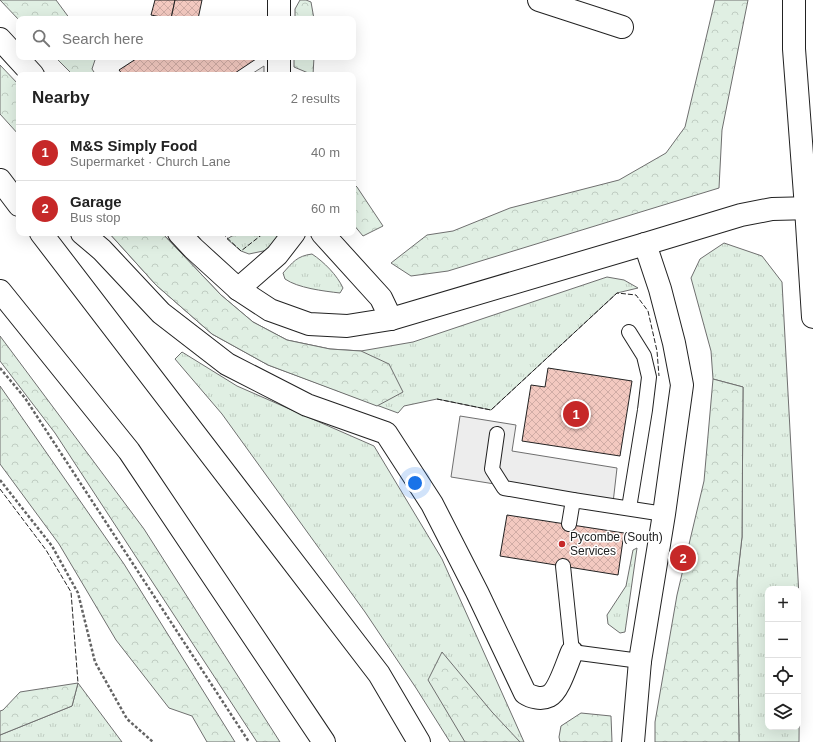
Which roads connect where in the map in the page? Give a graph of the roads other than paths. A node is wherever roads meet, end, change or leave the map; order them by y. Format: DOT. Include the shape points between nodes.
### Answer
graph roads {
  1 [pos="279,0"];
  2 [pos="539,0"];
  3 [pos="794,0"];
  4 [pos="279,16"];
  5 [pos="622,27"];
  6 [pos="0,39"];
  7 [pos="16,56"];
  8 [pos="19,60"];
  9 [pos="279,60"];
  10 [pos="30,72"];
  11 [pos="279,72"];
  12 [pos="0,165"];
  13 [pos="16,178"];
  14 [pos="0,180"];
  15 [pos="16,200"];
  16 [pos="810,208"];
  17 [pos="43,236"];
  18 [pos="86,236"];
  19 [pos="182,236"];
  20 [pos="292,236"];
  21 [pos="325,236"];
  22 [pos="645,244"];
  23 [pos="238,289"];
  24 [pos="0,291"];
  25 [pos="813,317"];
  26 [pos="391,319"];
  27 [pos="629,332"];
  28 [pos="497,434"];
  29 [pos="573,500"];
  30 [pos="628,508"];
  31 [pos="664,514"];
  32 [pos="569,524"];
  33 [pos="563,566"];
  34 [pos="572,652"];
  35 [pos="640,661"];
  36 [pos="324,742"];
  37 [pos="419,742"];
  38 [pos="633,742"];
  1 -- 4 [label="main road"];
  2 -- 5 [label="main road"];
  3 -- 16 [label="main road" via="794,49"];
  6 -- 7 [label="main road"];
  8 -- 10 [label="main road"];
  9 -- 11 [label="main road"];
  12 -- 13 [label="main road"];
  14 -- 15 [label="main road"];
  16 -- 22 [label="main road" via="772,209 741,214"];
  16 -- 25 [label="main road"];
  17 -- 37 [label="main road" via="380,674"];
  18 -- 34 [label="main road" via="161,313 227,364 308,405 386,433 432,504 525,693 538,698 549,696 556,688"];
  19 -- 23 [label="main road"];
  20 -- 23 [label="main road" via="277,255"];
  21 -- 26 [label="main road" via="381,298"];
  22 -- 26 [label="main road"];
  22 -- 31 [label="main road" via="660,289 682,386"];
  23 -- 26 [label="main road" via="270,310 309,324 347,326"];
  24 -- 36 [label="main road" via="129,451"];
  27 -- 30 [label="lane" via="644,356 649,378"];
  28 -- 29 [label="lane" via="492,469 504,488"];
  29 -- 30 [label="lane"];
  29 -- 32 [label="lane"];
  30 -- 31 [label="lane"];
  31 -- 35 [label="main road"];
  33 -- 34 [label="lane"];
  34 -- 35 [label="lane"];
  35 -- 38 [label="main road"];
}
